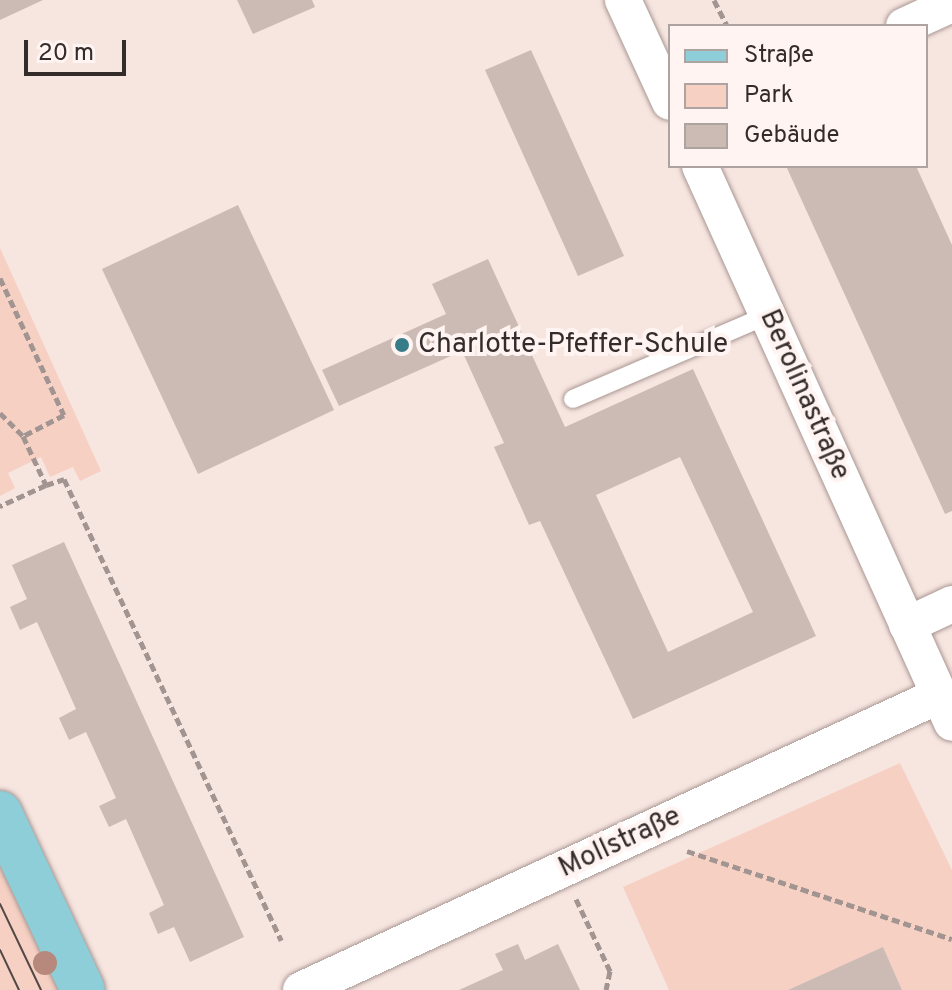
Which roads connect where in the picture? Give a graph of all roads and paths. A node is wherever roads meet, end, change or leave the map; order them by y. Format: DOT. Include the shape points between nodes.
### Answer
graph roads {
  1 [pos="623,0"];
  2 [pos="714,0"];
  3 [pos="952,4"];
  4 [pos="726,24"];
  5 [pos="908,24"];
  6 [pos="668,98"];
  7 [pos="701,168"];
  8 [pos="0,278"];
  9 [pos="768,315"];
  10 [pos="573,399"];
  11 [pos="0,413"];
  12 [pos="23,436"];
  13 [pos="46,485"];
  14 [pos="0,506"];
  15 [pos="952,604"];
  16 [pos="907,625"];
  17 [pos="946,709"];
  18 [pos="0,813"];
  19 [pos="676,848"];
  20 [pos="574,895"];
  21 [pos="952,939"];
  22 [pos="281,940"];
  23 [pos="83,990"];
  24 [pos="301,990"];
  25 [pos="606,990"];
  1 -- 6 [label="street"];
  2 -- 4 [label="path"];
  3 -- 5 [label="street"];
  7 -- 9 [label="street, Berolinastraße"];
  8 -- 12 [label="path" via="64,415"];
  9 -- 10 [label="lane"];
  9 -- 16 [label="street, Berolinastraße"];
  11 -- 12 [label="path"];
  12 -- 13 [label="path"];
  13 -- 14 [label="path"];
  13 -- 22 [label="path" via="64,479"];
  15 -- 16 [label="street"];
  16 -- 17 [label="street, Berolinastraße"];
  17 -- 24 [label="street, Mollstraße"];
  18 -- 23 [label="main road"];
  19 -- 21 [label="path"];
  20 -- 25 [label="path" via="610,971"];
}
